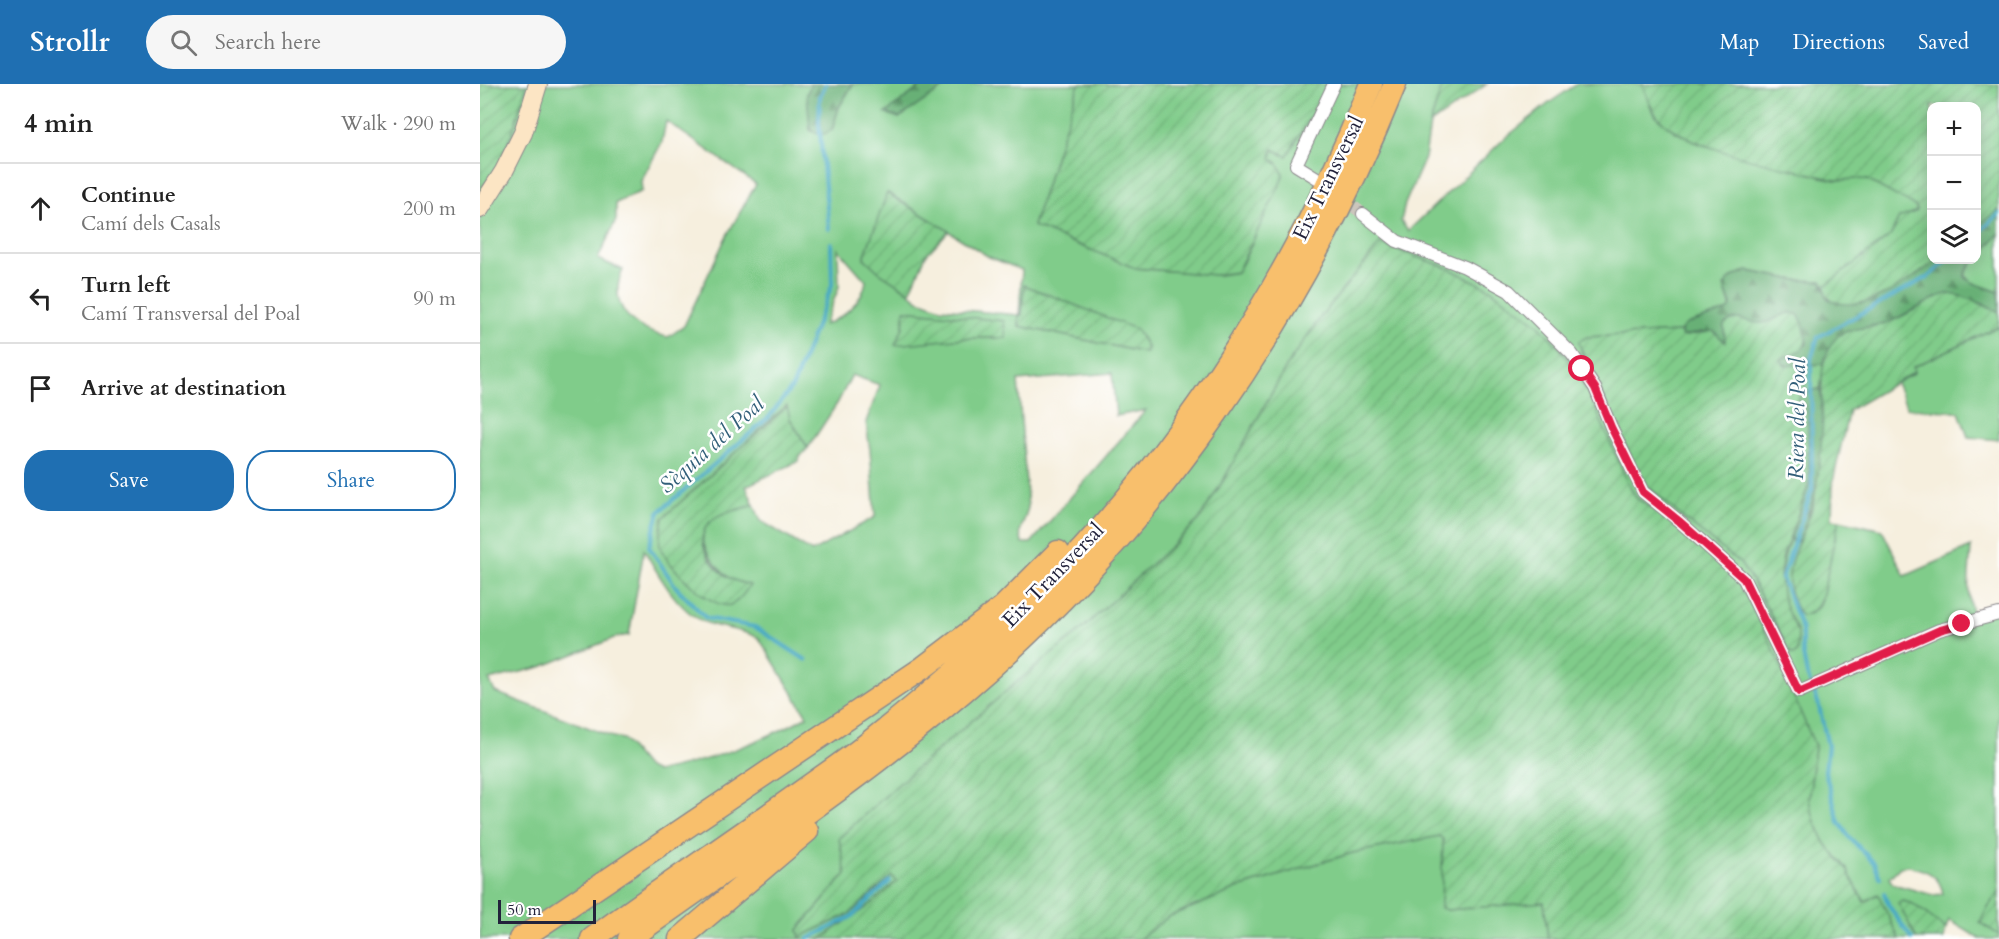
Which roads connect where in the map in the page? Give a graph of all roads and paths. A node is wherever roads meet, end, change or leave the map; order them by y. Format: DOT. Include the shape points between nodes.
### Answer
graph roads {
  1 [pos="538,84"];
  2 [pos="1334,84"];
  3 [pos="1371,84"];
  4 [pos="1395,84"];
  5 [pos="1317,178"];
  6 [pos="480,209"];
  7 [pos="1363,214"];
  8 [pos="1269,293"];
  9 [pos="1999,614"];
  10 [pos="965,691"];
  11 [pos="520,939"];
  12 [pos="592,939"];
  13 [pos="629,939"];
  14 [pos="680,939"];
  1 -- 6 [label="street" via="523,133"];
  2 -- 5 [label="street" via="1296,165"];
  3 -- 8 [label="highway, Eix Transversal" via="1318,202"];
  4 -- 10 [label="highway, Eix Transversal" via="1336,212 1285,306 1220,410 1155,495 1068,594"];
  7 -- 9 [label="street" via="1397,241 1465,267 1509,291 1572,354 1595,388 1643,492 1744,579 1802,691 1940,630"];
  8 -- 11 [label="highway" via="1077,533 1003,607 924,668"];
  8 -- 12 [label="highway, Eix Transversal" via="1225,367 1152,466 1039,594 954,673 870,742"];
  10 -- 13 [label="highway, Eix Transversal" via="796,821"];
  10 -- 14 [label="highway" via="899,760 792,842"];
}
